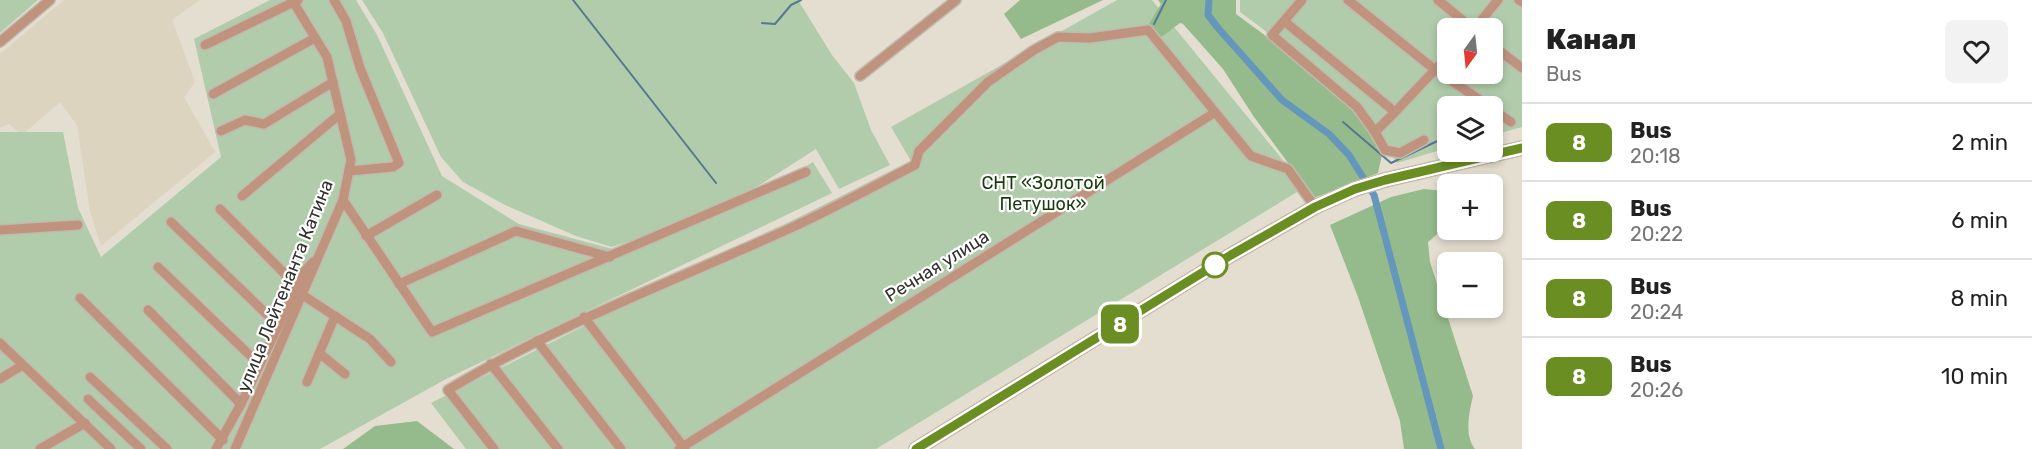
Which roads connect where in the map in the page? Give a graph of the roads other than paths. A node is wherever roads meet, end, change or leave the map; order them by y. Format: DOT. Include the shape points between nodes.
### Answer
graph roads {
  1 [pos="50,0"];
  2 [pos="334,0"];
  3 [pos="956,0"];
  4 [pos="1302,0"];
  5 [pos="1348,0"];
  6 [pos="1438,0"];
  7 [pos="1498,0"];
  8 [pos="295,1"];
  9 [pos="1460,18"];
  10 [pos="1482,18"];
  11 [pos="1284,21"];
  12 [pos="315,38"];
  13 [pos="0,42"];
  14 [pos="206,45"];
  15 [pos="1503,53"];
  16 [pos="1437,66"];
  17 [pos="1522,68"];
  18 [pos="1434,69"];
  19 [pos="860,76"];
  20 [pos="333,82"];
  21 [pos="213,94"];
  22 [pos="1473,96"];
  23 [pos="1395,112"];
  24 [pos="340,114"];
  25 [pos="1214,114"];
  26 [pos="1503,116"];
  27 [pos="1511,122"];
  28 [pos="221,131"];
  29 [pos="1375,132"];
  30 [pos="1424,140"];
  31 [pos="1522,148"];
  32 [pos="349,171"];
  33 [pos="806,172"];
  34 [pos="437,195"];
  35 [pos="242,196"];
  36 [pos="343,200"];
  37 [pos="1315,207"];
  38 [pos="220,209"];
  39 [pos="171,222"];
  40 [pos="78,225"];
  41 [pos="0,230"];
  42 [pos="366,236"];
  43 [pos="610,257"];
  44 [pos="158,267"];
  45 [pos="399,284"];
  46 [pos="299,290"];
  47 [pos="80,298"];
  48 [pos="148,310"];
  49 [pos="335,316"];
  50 [pos="584,317"];
  51 [pos="278,325"];
  52 [pos="537,341"];
  53 [pos="0,343"];
  54 [pos="319,353"];
  55 [pos="391,363"];
  56 [pos="259,364"];
  57 [pos="491,364"];
  58 [pos="21,366"];
  59 [pos="345,374"];
  60 [pos="90,377"];
  61 [pos="0,379"];
  62 [pos="308,382"];
  63 [pos="88,399"];
  64 [pos="241,404"];
  65 [pos="85,423"];
  66 [pos="223,440"];
  67 [pos="683,448"];
  68 [pos="40,449"];
  69 [pos="111,449"];
  70 [pos="141,449"];
  71 [pos="167,449"];
  72 [pos="216,449"];
  73 [pos="236,449"];
  74 [pos="494,449"];
  75 [pos="558,449"];
  76 [pos="621,449"];
  77 [pos="916,449"];
  1 -- 13 [label="street"];
  2 -- 32 [label="street" via="346,21 360,68 399,163 393,167"];
  3 -- 19 [label="street"];
  4 -- 11 [label="street"];
  5 -- 18 [label="street"];
  6 -- 9 [label="street"];
  7 -- 10 [label="street"];
  8 -- 12 [label="street, улица Лейтенанта Катина"];
  8 -- 14 [label="street"];
  11 -- 23 [label="street"];
  11 -- 29 [label="street" via="1272,35 1357,107"];
  12 -- 20 [label="street, улица Лейтенанта Катина" via="327,57"];
  12 -- 21 [label="street"];
  15 -- 17 [label="street"];
  16 -- 18 [label="street"];
  18 -- 22 [label="street"];
  18 -- 23 [label="street"];
  20 -- 24 [label="street, улица Лейтенанта Катина"];
  20 -- 28 [label="street" via="264,124 244,120"];
  23 -- 29 [label="street"];
  24 -- 32 [label="street, улица Лейтенанта Катина" via="351,160"];
  24 -- 35 [label="street"];
  25 -- 37 [label="street" via="1251,156 1288,168"];
  25 -- 50 [label="street" via="1148,30 1090,39 1058,37 988,82 919,151 915,165 794,226"];
  25 -- 67 [label="street, Речная улица"];
  26 -- 27 [label="street"];
  29 -- 30 [label="street" via="1391,153 1400,153"];
  31 -- 37 [label="highway" via="1385,180"];
  32 -- 36 [label="street, улица Лейтенанта Катина"];
  33 -- 43 [label="street"];
  34 -- 42 [label="street"];
  36 -- 42 [label="street"];
  36 -- 46 [label="street, улица Лейтенанта Катина"];
  37 -- 77 [label="highway"];
  38 -- 46 [label="street"];
  39 -- 51 [label="street"];
  40 -- 41 [label="street"];
  42 -- 45 [label="street"];
  43 -- 45 [label="street" via="516,231"];
  43 -- 45 [label="street" via="432,332"];
  44 -- 56 [label="street"];
  46 -- 49 [label="street"];
  46 -- 51 [label="street"];
  46 -- 73 [label="street, улица Лейтенанта Катина"];
  47 -- 66 [label="street"];
  48 -- 64 [label="street"];
  49 -- 54 [label="street"];
  49 -- 55 [label="street" via="370,339"];
  50 -- 52 [label="street"];
  50 -- 67 [label="street"];
  51 -- 56 [label="street"];
  52 -- 57 [label="street"];
  52 -- 76 [label="street"];
  53 -- 58 [label="street"];
  54 -- 59 [label="street"];
  54 -- 62 [label="street"];
  56 -- 64 [label="street"];
  57 -- 74 [label="street" via="448,390"];
  57 -- 75 [label="street"];
  58 -- 61 [label="street"];
  58 -- 65 [label="street"];
  60 -- 71 [label="street"];
  63 -- 70 [label="street"];
  64 -- 66 [label="street"];
  65 -- 68 [label="street"];
  65 -- 69 [label="street"];
  66 -- 72 [label="street"];
}
